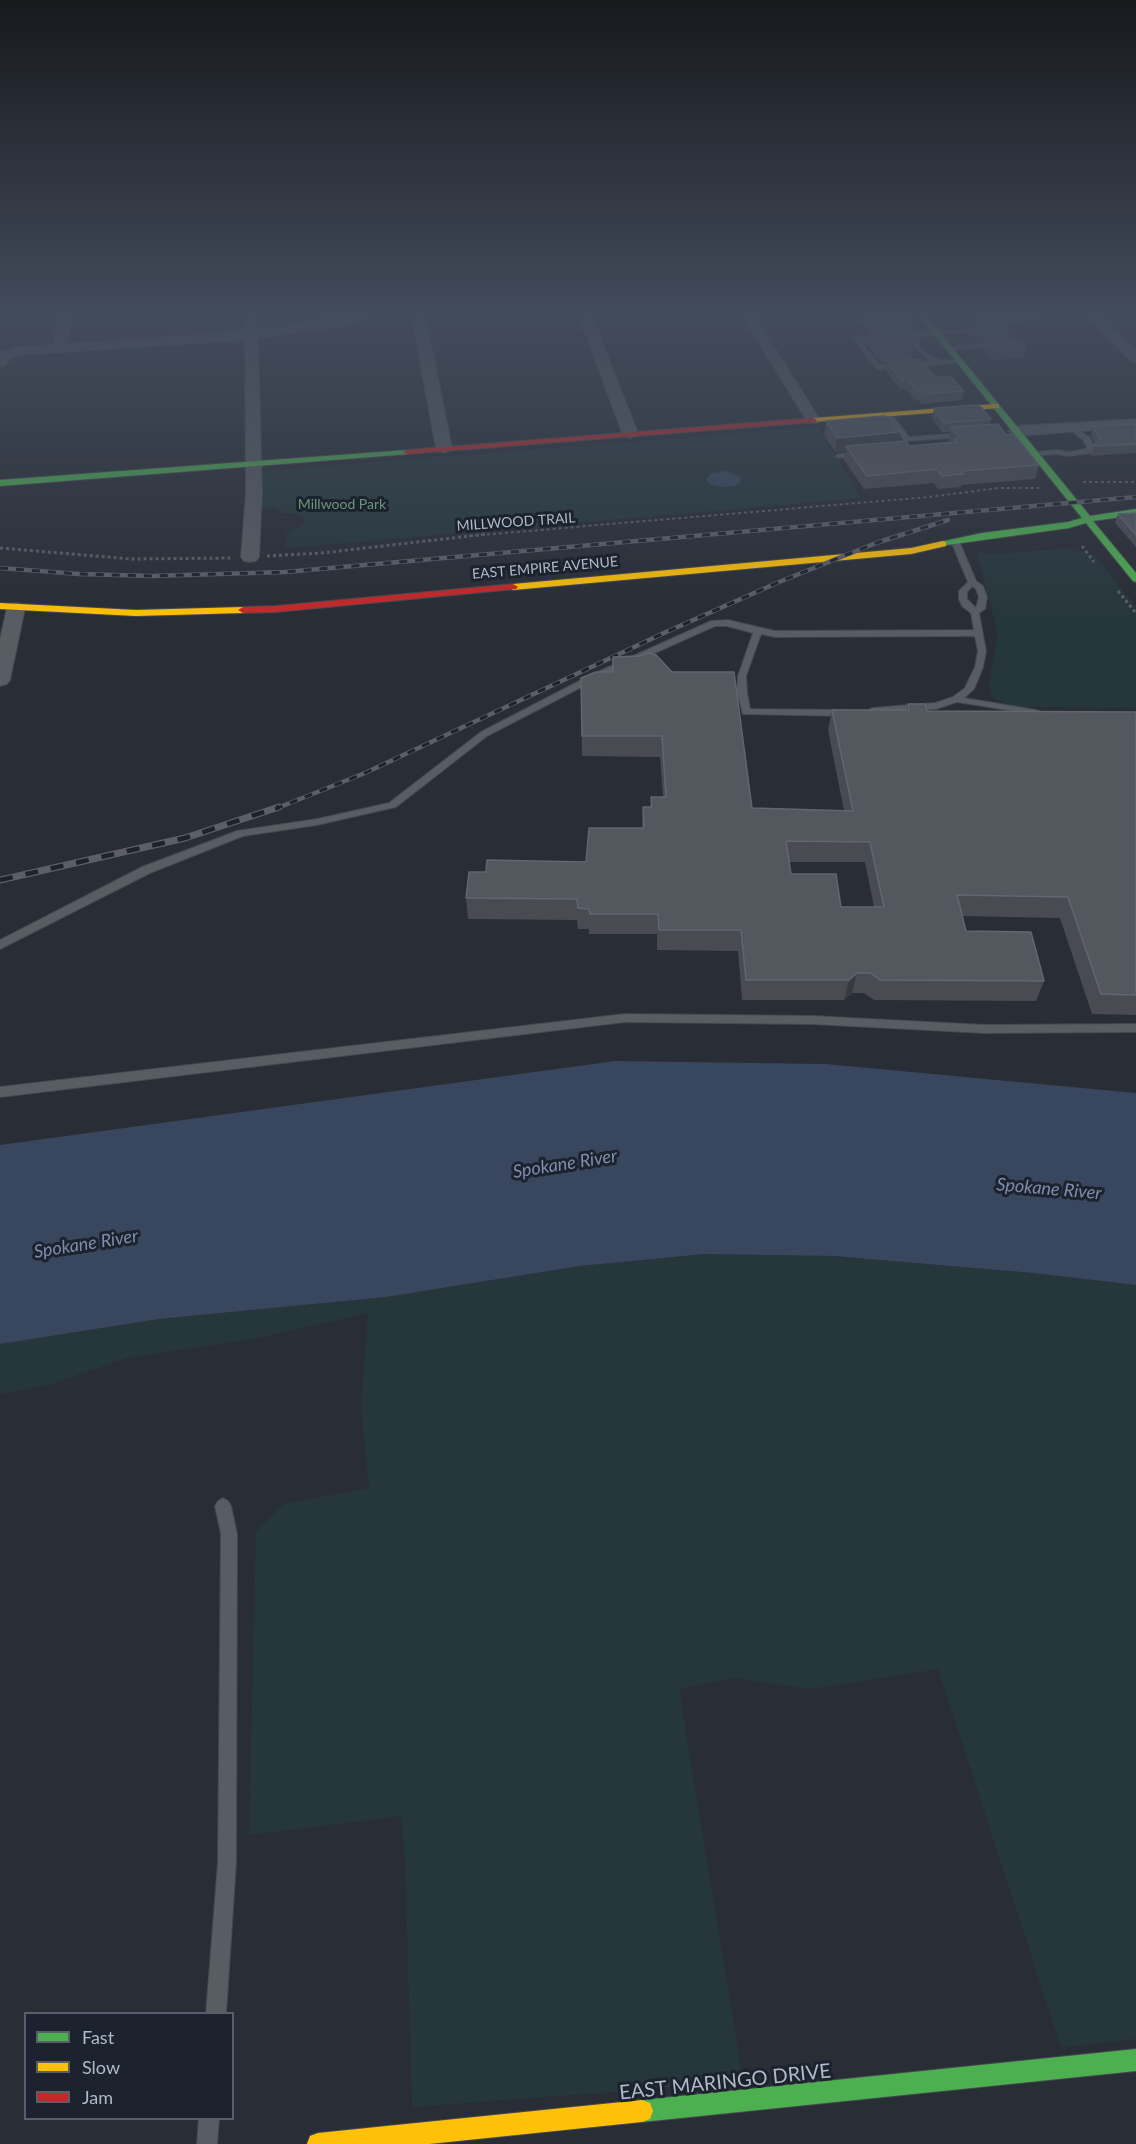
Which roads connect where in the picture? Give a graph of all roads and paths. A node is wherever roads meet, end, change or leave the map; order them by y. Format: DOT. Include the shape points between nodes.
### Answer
graph roads {
  1 [pos="253,419"];
  2 [pos="438,419"];
  3 [pos="625,419"];
  4 [pos="825,419"];
  5 [pos="893,419"];
  6 [pos="1003,419"];
  7 [pos="813,420"];
  8 [pos="1136,423"];
  9 [pos="1073,430"];
  10 [pos="1010,432"];
  11 [pos="630,433"];
  12 [pos="971,434"];
  13 [pos="907,439"];
  14 [pos="444,448"];
  15 [pos="914,449"];
  16 [pos="1057,452"];
  17 [pos="872,453"];
  18 [pos="1035,454"];
  19 [pos="839,456"];
  20 [pos="253,463"];
  21 [pos="1083,482"];
  22 [pos="1136,482"];
  23 [pos="0,483"];
  24 [pos="1034,487"];
  25 [pos="1136,512"];
  26 [pos="1089,520"];
  27 [pos="955,541"];
  28 [pos="0,548"];
  29 [pos="250,557"];
  30 [pos="1136,579"];
  31 [pos="972,582"];
  32 [pos="8,607"];
  33 [pos="975,612"];
  34 [pos="758,631"];
  35 [pos="979,633"];
  36 [pos="0,680"];
  37 [pos="956,699"];
  38 [pos="1049,713"];
  39 [pos="0,945"];
  40 [pos="1136,1028"];
  41 [pos="0,1092"];
  42 [pos="223,1506"];
  43 [pos="216,2012"];
  44 [pos="1136,2060"];
  45 [pos="209,2120"];
  46 [pos="207,2144"];
  47 [pos="318,2144"];
  1 -- 20 [label="street"];
  2 -- 14 [label="street"];
  3 -- 11 [label="street"];
  4 -- 7 [label="street"];
  5 -- 13 [label="lane"];
  6 -- 10 [label="street"];
  7 -- 11 [label="street"];
  8 -- 9 [label="street"];
  9 -- 10 [label="street"];
  9 -- 16 [label="lane" via="1078,446"];
  9 -- 16 [label="lane" via="1082,434 1091,447 1089,451"];
  10 -- 18 [label="street"];
  11 -- 14 [label="street"];
  12 -- 13 [label="lane"];
  13 -- 15 [label="lane"];
  14 -- 20 [label="street"];
  16 -- 18 [label="lane"];
  17 -- 19 [label="lane"];
  18 -- 26 [label="street"];
  20 -- 23 [label="street"];
  20 -- 29 [label="street"];
  21 -- 22 [label="path"];
  24 -- 29 [label="path, MILLWOOD TRAIL"];
  25 -- 26 [label="street, EAST EMPIRE AVENUE"];
  26 -- 27 [label="street, EAST EMPIRE AVENUE"];
  26 -- 30 [label="street"];
  27 -- 31 [label="lane"];
  27 -- 32 [label="street, EAST EMPIRE AVENUE" via="911,551 276,609 136,614"];
  28 -- 29 [label="path, MILLWOOD TRAIL" via="140,560"];
  31 -- 33 [label="lane" via="983,597 981,609"];
  31 -- 33 [label="lane" via="963,591 963,599"];
  32 -- 36 [label="street"];
  33 -- 35 [label="lane"];
  34 -- 35 [label="lane"];
  34 -- 37 [label="lane" via="742,676 746,712 837,714 936,706"];
  34 -- 39 [label="lane" via="728,622 695,629 484,734 392,805 317,822 241,833 146,870"];
  35 -- 37 [label="lane" via="979,667 969,690"];
  37 -- 38 [label="lane" via="1028,713"];
  40 -- 41 [label="lane" via="985,1029 812,1020 625,1018"];
  42 -- 43 [label="lane" via="229,1534 227,1863"];
  44 -- 47 [label="street, EAST MARINGO DRIVE"];
  45 -- 46 [label="lane"];
}
